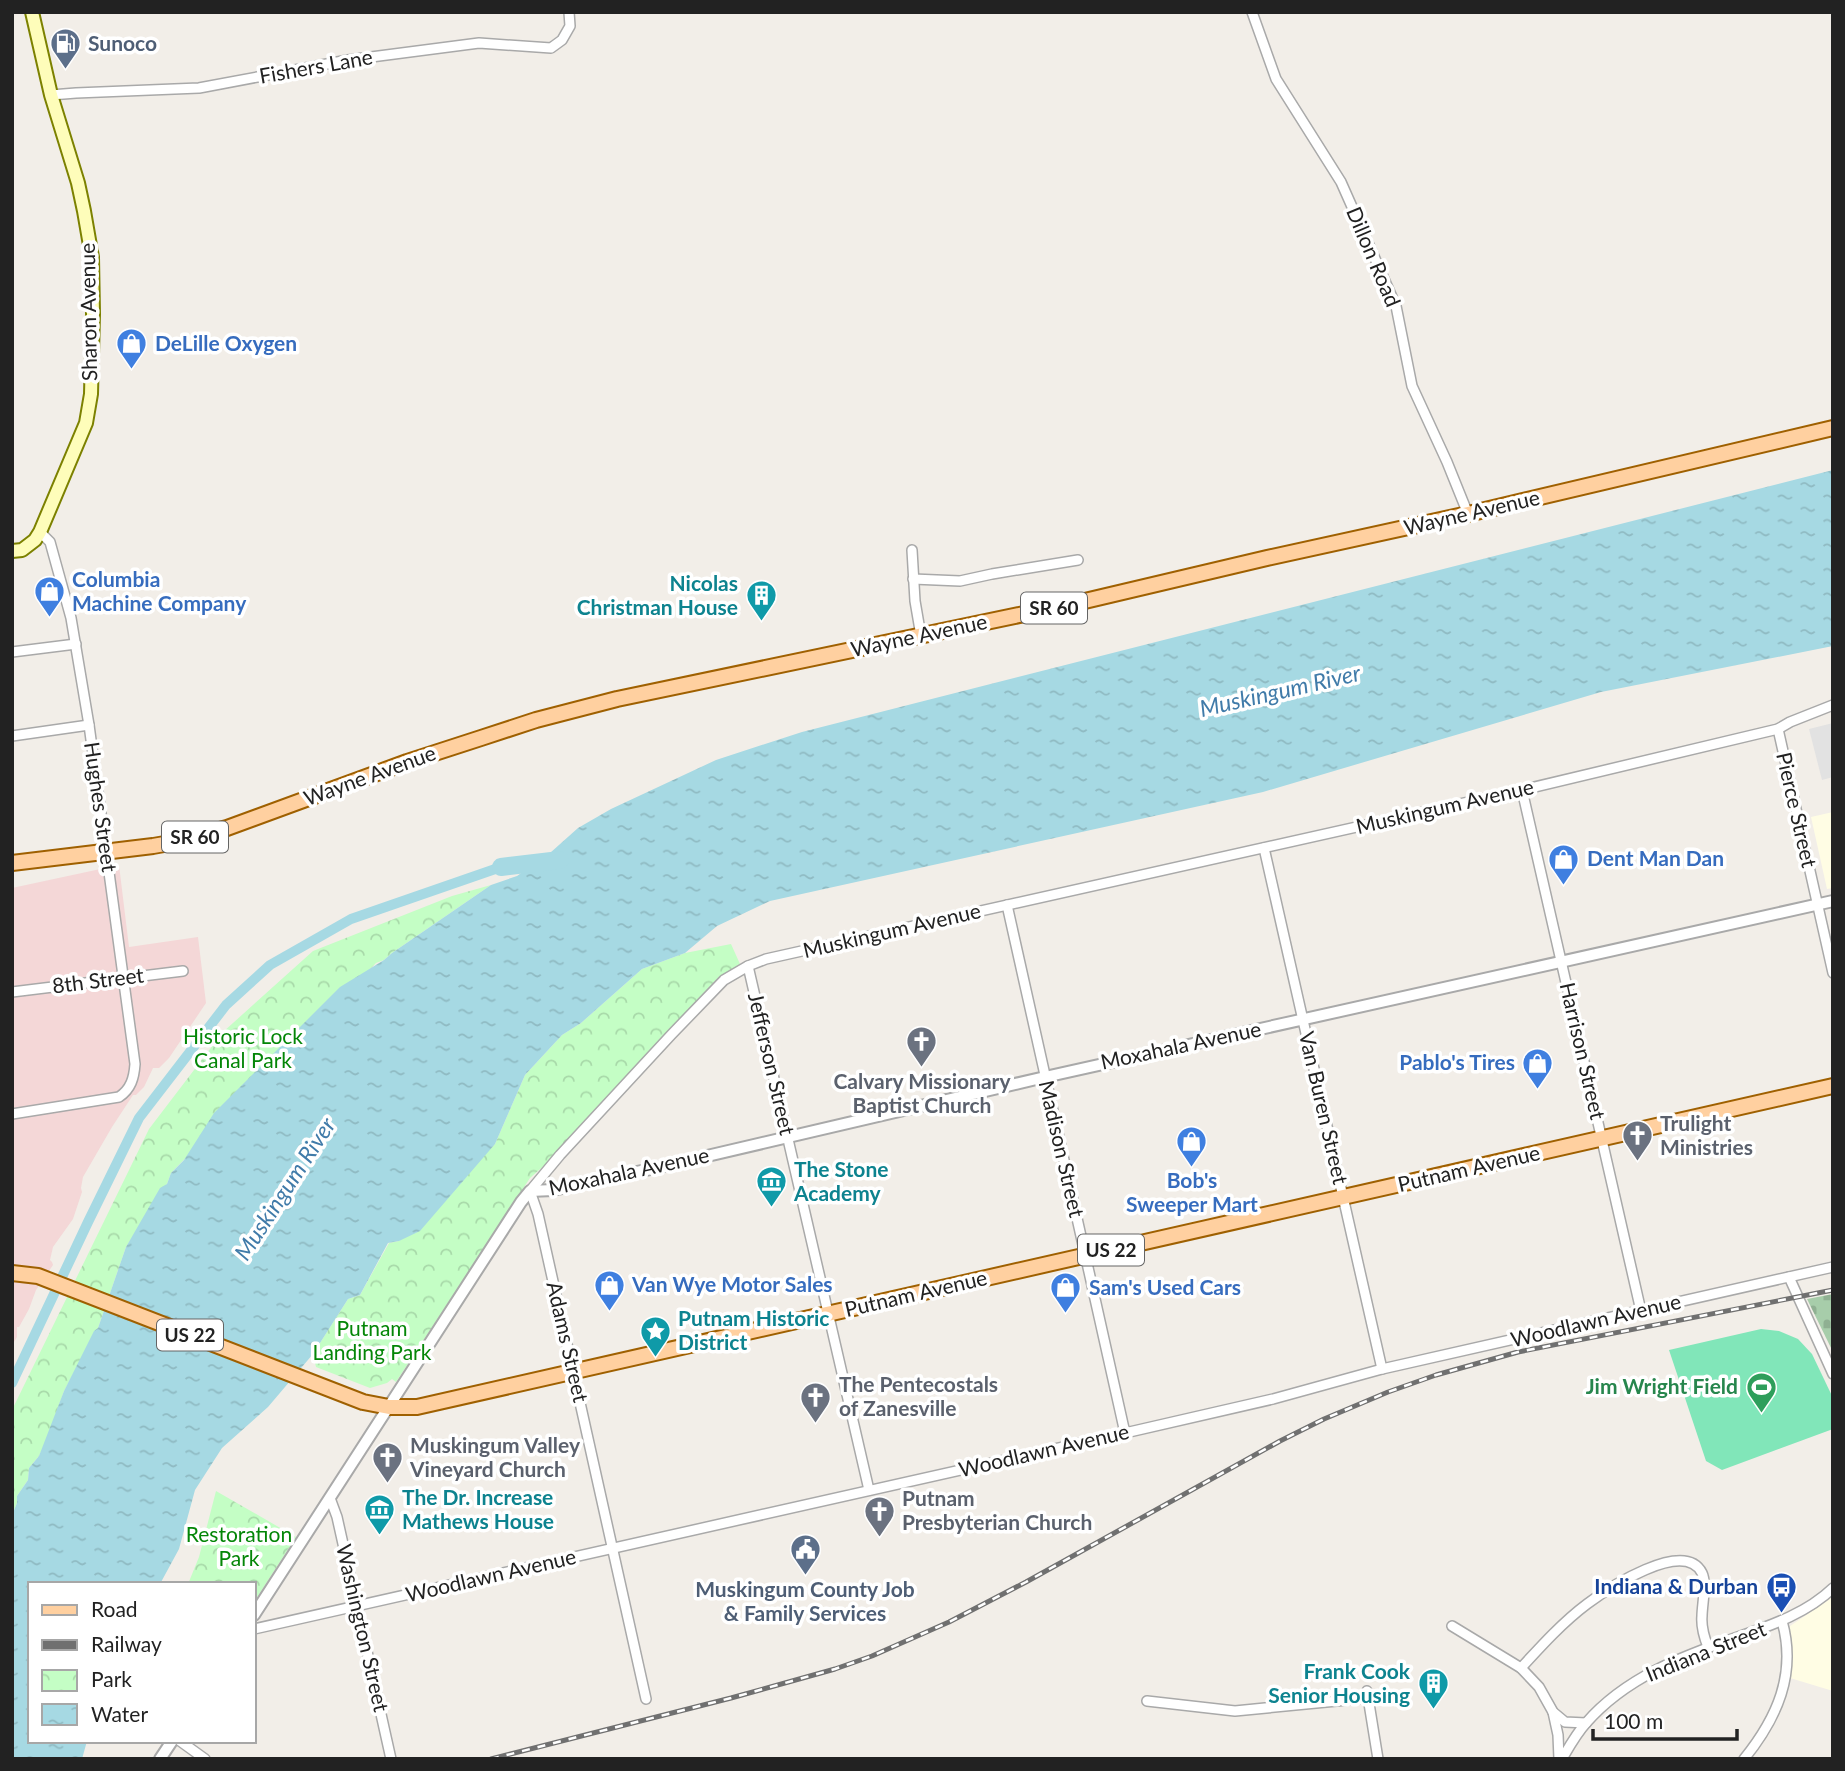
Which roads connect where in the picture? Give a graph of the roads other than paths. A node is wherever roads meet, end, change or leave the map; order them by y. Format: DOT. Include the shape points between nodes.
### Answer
graph roads {
  1 [pos="32,12"];
  2 [pos="569,12"];
  3 [pos="1252,12"];
  4 [pos="51,96"];
  5 [pos="1833,428"];
  6 [pos="1468,514"];
  7 [pos="40,532"];
  8 [pos="13,548"];
  9 [pos="912,550"];
  10 [pos="1077,560"];
  11 [pos="913,579"];
  12 [pos="921,636"];
  13 [pos="76,644"];
  14 [pos="12,652"];
  15 [pos="1833,705"];
  16 [pos="89,725"];
  17 [pos="1778,729"];
  18 [pos="12,736"];
  19 [pos="1522,790"];
  20 [pos="1264,848"];
  21 [pos="106,851"];
  22 [pos="12,863"];
  23 [pos="1833,901"];
  24 [pos="1817,904"];
  25 [pos="1007,905"];
  26 [pos="1562,962"];
  27 [pos="748,966"];
  28 [pos="183,971"];
  29 [pos="1833,974"];
  30 [pos="124,978"];
  31 [pos="12,992"];
  32 [pos="1303,1020"];
  33 [pos="1045,1077"];
  34 [pos="1833,1086"];
  35 [pos="12,1114"];
  36 [pos="788,1137"];
  37 [pos="1602,1138"];
  38 [pos="530,1191"];
  39 [pos="1343,1197"];
  40 [pos="1085,1255"];
  41 [pos="1833,1267"];
  42 [pos="12,1273"];
  43 [pos="1789,1277"];
  44 [pos="1641,1311"];
  45 [pos="828,1314"];
  46 [pos="1381,1369"];
  47 [pos="574,1371"];
  48 [pos="1833,1374"];
  49 [pos="389,1406"];
  50 [pos="1125,1433"];
  51 [pos="869,1490"];
  52 [pos="330,1499"];
  53 [pos="614,1548"];
  54 [pos="1833,1588"];
  55 [pos="357,1607"];
  56 [pos="256,1612"];
  57 [pos="1782,1621"];
  58 [pos="1452,1626"];
  59 [pos="256,1629"];
  60 [pos="1708,1647"];
  61 [pos="1521,1668"];
  62 [pos="646,1699"];
  63 [pos="1147,1701"];
  64 [pos="1553,1712"];
  65 [pos="1586,1723"];
  66 [pos="171,1743"];
  67 [pos="183,1743"];
  68 [pos="160,1759"];
  69 [pos="205,1759"];
  70 [pos="391,1759"];
  71 [pos="1378,1759"];
  72 [pos="1561,1759"];
  73 [pos="1744,1759"];
  1 -- 4 [label="main road, Sharon Avenue"];
  2 -- 4 [label="street, Fishers Lane" via="570,26 551,48 479,43 348,60 199,88"];
  3 -- 6 [label="street, Dillon Road" via="1276,79 1341,182 1396,306 1412,386"];
  4 -- 7 [label="main road, Sharon Avenue" via="78,183 92,257 91,394 86,423"];
  5 -- 6 [label="main road, Wayne Avenue / SR 60"];
  6 -- 12 [label="main road, Wayne Avenue / SR 60"];
  7 -- 8 [label="main road" via="22,550"];
  7 -- 13 [label="street, Hughes Street" via="50,542 56,560"];
  9 -- 11 [label="street"];
  10 -- 11 [label="street" via="960,581"];
  11 -- 12 [label="street"];
  12 -- 21 [label="main road, Wayne Avenue / SR 60" via="562,713 407,762 227,828 176,842"];
  13 -- 14 [label="street"];
  13 -- 16 [label="street, Hughes Street"];
  15 -- 17 [label="street, Muskingum Avenue"];
  16 -- 18 [label="street"];
  16 -- 21 [label="street, Hughes Street"];
  17 -- 19 [label="street, Muskingum Avenue"];
  17 -- 24 [label="street, Pierce Street"];
  19 -- 20 [label="street, Muskingum Avenue"];
  19 -- 26 [label="street, Harrison Street"];
  20 -- 25 [label="street, Muskingum Avenue"];
  20 -- 32 [label="street, Van Buren Street"];
  21 -- 22 [label="main road, Wayne Avenue / SR 60"];
  21 -- 30 [label="street, Hughes Street"];
  23 -- 24 [label="street, Moxahala Avenue"];
  24 -- 26 [label="street, Moxahala Avenue"];
  24 -- 29 [label="street, Pierce Street"];
  25 -- 27 [label="street, Muskingum Avenue"];
  25 -- 33 [label="street, Madison Street"];
  26 -- 32 [label="street, Moxahala Avenue"];
  26 -- 37 [label="street, Harrison Street"];
  27 -- 36 [label="street, Jefferson Street"];
  27 -- 38 [label="street, Muskingum Avenue" via="724,980"];
  28 -- 30 [label="street, 8th Street"];
  30 -- 31 [label="street, 8th Street"];
  30 -- 35 [label="street, Hughes Street" via="135,1064 129,1089 113,1099"];
  32 -- 33 [label="street, Moxahala Avenue"];
  32 -- 39 [label="street, Van Buren Street"];
  33 -- 36 [label="street, Moxahala Avenue"];
  33 -- 40 [label="street, Madison Street"];
  34 -- 37 [label="main road, Putnam Avenue / US 22"];
  36 -- 38 [label="street, Moxahala Avenue" via="554,1191"];
  36 -- 45 [label="street, Jefferson Street"];
  37 -- 39 [label="main road, Putnam Avenue / US 22"];
  37 -- 44 [label="street, Harrison Street"];
  38 -- 47 [label="street, Adams Street"];
  38 -- 49 [label="street, Muskingum Avenue"];
  39 -- 40 [label="main road, Putnam Avenue / US 22"];
  39 -- 46 [label="street, Van Buren Street"];
  40 -- 45 [label="main road, Putnam Avenue / US 22"];
  40 -- 50 [label="street, Madison Street"];
  41 -- 43 [label="street, Woodlawn Avenue"];
  42 -- 49 [label="main road, Putnam Avenue / US 22" via="38,1276 363,1402"];
  43 -- 44 [label="street, Woodlawn Avenue"];
  43 -- 48 [label="street"];
  44 -- 46 [label="street, Woodlawn Avenue"];
  45 -- 47 [label="main road, Putnam Avenue / US 22"];
  45 -- 51 [label="street, Jefferson Street"];
  46 -- 50 [label="street, Woodlawn Avenue"];
  47 -- 49 [label="main road, Putnam Avenue / US 22" via="417,1407"];
  47 -- 53 [label="street, Adams Street"];
  49 -- 52 [label="street, Muskingum Avenue"];
  50 -- 51 [label="street, Woodlawn Avenue"];
  51 -- 53 [label="street, Woodlawn Avenue"];
  52 -- 55 [label="street, Washington Street"];
  52 -- 56 [label="street, Muskingum Avenue"];
  53 -- 55 [label="street, Woodlawn Avenue"];
  53 -- 62 [label="street, Adams Street"];
  54 -- 57 [label="street, Indiana Street"];
  55 -- 59 [label="street, Woodlawn Avenue"];
  55 -- 70 [label="street, Washington Street"];
  57 -- 60 [label="street, Indiana Street"];
  57 -- 73 [label="street" via="1788,1653 1785,1679 1771,1720"];
  58 -- 61 [label="street"];
  60 -- 61 [label="street" via="1702,1619 1704,1580 1697,1566 1684,1560 1643,1571 1589,1603"];
  60 -- 65 [label="street, Indiana Street" via="1642,1677"];
  61 -- 64 [label="street"];
  63 -- 71 [label="street" via="1235,1711 1368,1695"];
  64 -- 65 [label="street" via="1565,1722"];
  64 -- 72 [label="street"];
  65 -- 72 [label="street, Indiana Street"];
  66 -- 68 [label="street"];
  67 -- 69 [label="street"];
}
